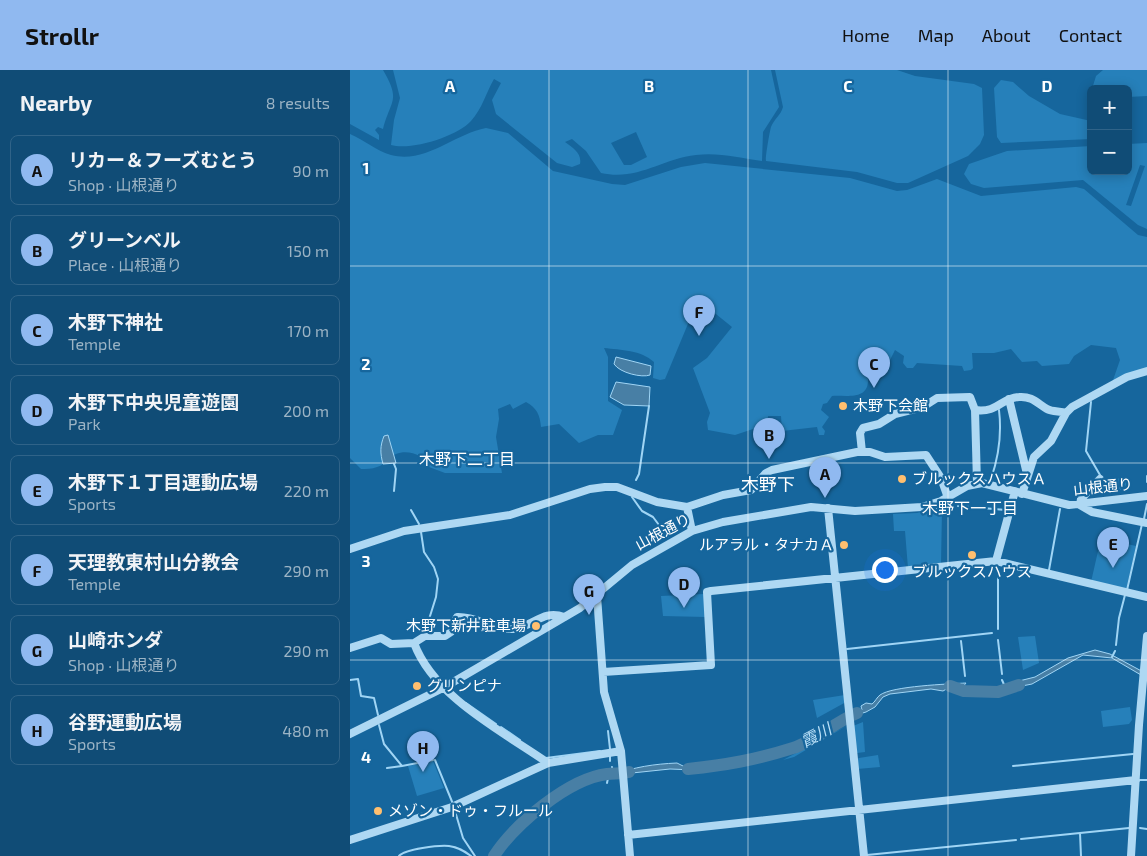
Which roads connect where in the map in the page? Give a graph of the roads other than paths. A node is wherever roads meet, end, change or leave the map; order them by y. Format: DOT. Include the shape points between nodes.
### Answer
graph roads {
  1 [pos="1147,371"];
  2 [pos="1009,399"];
  3 [pos="975,410"];
  4 [pos="1066,413"];
  5 [pos="862,452"];
  6 [pos="1027,474"];
  7 [pos="1100,479"];
  8 [pos="977,484"];
  9 [pos="1018,493"];
  10 [pos="1147,496"];
  11 [pos="948,498"];
  12 [pos="1080,505"];
  13 [pos="687,507"];
  14 [pos="828,508"];
  15 [pos="1147,523"];
  16 [pos="692,531"];
  17 [pos="350,550"];
  18 [pos="996,560"];
  19 [pos="835,578"];
  20 [pos="597,596"];
  21 [pos="1147,597"];
  22 [pos="564,617"];
  23 [pos="1147,636"];
  24 [pos="414,643"];
  25 [pos="350,648"];
  26 [pos="603,672"];
  27 [pos="443,688"];
  28 [pos="350,734"];
  29 [pos="621,751"];
  30 [pos="548,763"];
  31 [pos="1136,780"];
  32 [pos="860,810"];
  33 [pos="628,834"];
  34 [pos="350,840"];
  35 [pos="630,856"];
  36 [pos="864,856"];
  37 [pos="1131,856"];
  1 -- 4 [label="street" via="1126,377"];
  2 -- 3 [label="street" via="998,408"];
  2 -- 4 [label="street" via="1033,399 1050,410"];
  2 -- 6 [label="street"];
  3 -- 5 [label="street" via="970,397 937,398 923,407 895,414 879,424 863,428 860,433"];
  3 -- 8 [label="street"];
  4 -- 6 [label="street" via="1051,441 1035,455"];
  5 -- 11 [label="street" via="885,456 926,455 941,478"];
  5 -- 13 [label="street" via="772,470 751,490"];
  6 -- 9 [label="street"];
  7 -- 12 [label="street" via="1081,499"];
  8 -- 9 [label="street, 山根通り" via="992,484"];
  8 -- 11 [label="street, 山根通り" via="964,487"];
  9 -- 12 [label="street, 山根通り" via="1058,504"];
  9 -- 18 [label="street"];
  10 -- 12 [label="street, 山根通り"];
  11 -- 14 [label="street, 山根通り" via="919,508 855,511"];
  12 -- 15 [label="street" via="1089,511"];
  13 -- 16 [label="street"];
  13 -- 17 [label="street" via="657,502 617,487 605,487 510,515 404,531"];
  14 -- 16 [label="street, 山根通り" via="806,508 712,524"];
  14 -- 19 [label="street"];
  16 -- 20 [label="street, 山根通り" via="627,568"];
  18 -- 19 [label="street"];
  18 -- 21 [label="street"];
  19 -- 26 [label="street" via="707,592 711,665"];
  19 -- 32 [label="street"];
  20 -- 22 [label="street, 山根通り"];
  20 -- 26 [label="street"];
  22 -- 24 [label="street" via="551,614 512,629 467,616 457,617 451,632 445,636 425,636"];
  22 -- 27 [label="street, 山根通り"];
  23 -- 31 [label="street"];
  24 -- 25 [label="street" via="391,644 381,638"];
  24 -- 27 [label="street" via="420,659"];
  26 -- 29 [label="street" via="606,702"];
  27 -- 28 [label="street, 山根通り"];
  27 -- 30 [label="street"];
  29 -- 30 [label="street"];
  29 -- 33 [label="street"];
  30 -- 34 [label="street" via="452,807"];
  31 -- 32 [label="street"];
  31 -- 37 [label="street"];
  32 -- 33 [label="street"];
  32 -- 36 [label="street"];
  33 -- 35 [label="street"];
}
